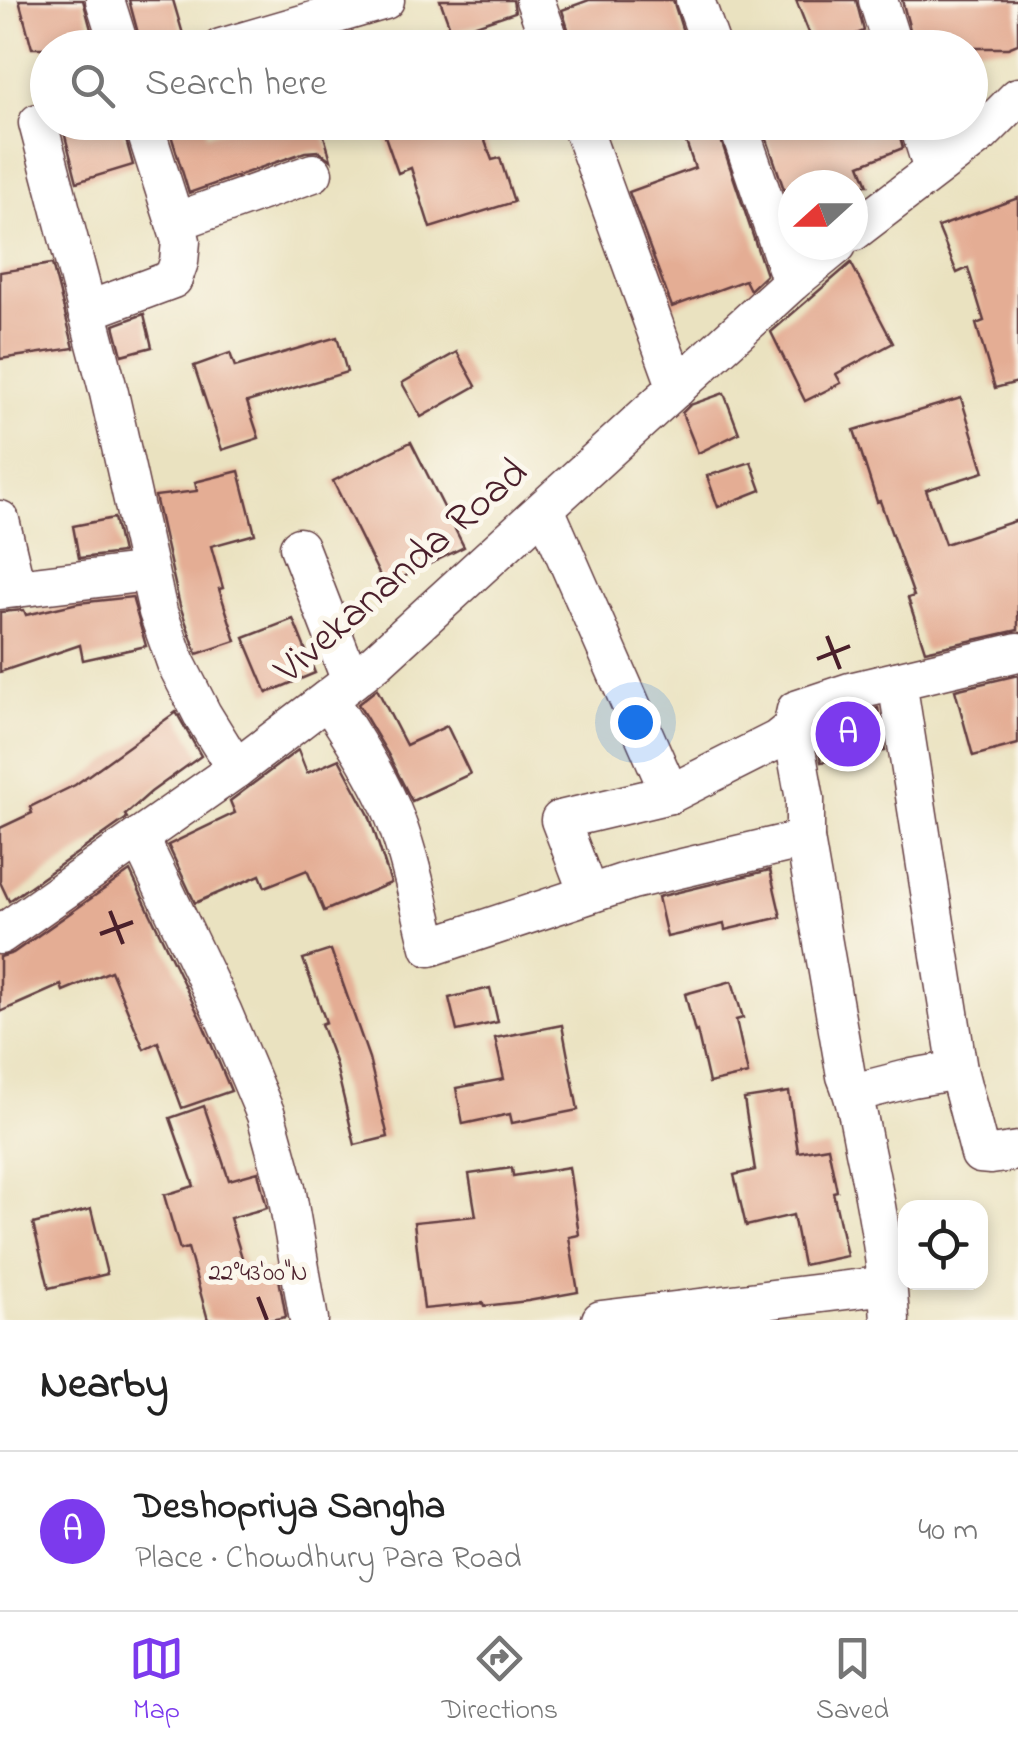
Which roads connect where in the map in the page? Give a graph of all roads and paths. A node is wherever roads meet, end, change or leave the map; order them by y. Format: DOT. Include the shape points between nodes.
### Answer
graph roads {
  1 [pos="106,0"];
  2 [pos="385,0"];
  3 [pos="534,0"];
  4 [pos="695,0"];
  5 [pos="878,0"];
  6 [pos="115,30"];
  7 [pos="283,30"];
  8 [pos="545,30"];
  9 [pos="706,30"];
  10 [pos="888,30"];
  11 [pos="1018,98"];
  12 [pos="988,127"];
  13 [pos="42,140"];
  14 [pos="149,140"];
  15 [pos="587,140"];
  16 [pos="744,140"];
  17 [pos="924,140"];
  18 [pos="973,140"];
  19 [pos="934,170"];
  20 [pos="314,173"];
  21 [pos="868,221"];
  22 [pos="174,222"];
  23 [pos="819,260"];
  24 [pos="792,282"];
  25 [pos="87,311"];
  26 [pos="677,388"];
  27 [pos="545,509"];
  28 [pos="0,520"];
  29 [pos="299,547"];
  30 [pos="148,572"];
  31 [pos="8,589"];
  32 [pos="1018,652"];
  33 [pos="897,681"];
  34 [pos="339,690"];
  35 [pos="792,728"];
  36 [pos="236,770"];
  37 [pos="670,794"];
  38 [pos="139,837"];
  39 [pos="805,839"];
  40 [pos="588,893"];
  41 [pos="0,935"];
  42 [pos="958,1070"];
  43 [pos="853,1093"];
  44 [pos="1018,1150"];
  45 [pos="889,1302"];
  46 [pos="308,1320"];
  47 [pos="601,1320"];
  1 -- 6 [label="street"];
  2 -- 7 [label="street"];
  3 -- 8 [label="street"];
  4 -- 9 [label="street"];
  5 -- 10 [label="street"];
  11 -- 12 [label="street"];
  13 -- 25 [label="street"];
  14 -- 22 [label="street"];
  15 -- 26 [label="street"];
  16 -- 24 [label="street"];
  17 -- 19 [label="street"];
  18 -- 19 [label="street"];
  19 -- 21 [label="street"];
  20 -- 22 [label="street"];
  22 -- 25 [label="street" via="181,241 173,280"];
  23 -- 24 [label="street, Vivekananda Road"];
  24 -- 26 [label="street, Vivekananda Road"];
  25 -- 30 [label="street"];
  26 -- 27 [label="street, Vivekananda Road"];
  27 -- 34 [label="street, Vivekananda Road"];
  27 -- 37 [label="street"];
  28 -- 31 [label="street"];
  29 -- 34 [label="street"];
  30 -- 31 [label="street"];
  30 -- 36 [label="street" via="176,663"];
  32 -- 33 [label="street"];
  33 -- 35 [label="street" via="796,710"];
  33 -- 42 [label="street"];
  34 -- 36 [label="street, Vivekananda Road"];
  34 -- 40 [label="street" via="391,808 430,947"];
  35 -- 37 [label="street"];
  35 -- 39 [label="street"];
  36 -- 38 [label="street, Vivekananda Road"];
  37 -- 40 [label="street" via="560,820"];
  38 -- 41 [label="street, Vivekananda Road"];
  38 -- 46 [label="street" via="266,1115"];
  39 -- 40 [label="street"];
  39 -- 43 [label="street"];
  42 -- 43 [label="street"];
  42 -- 44 [label="street" via="980,1154"];
  43 -- 45 [label="street"];
  45 -- 47 [label="street"];
}
